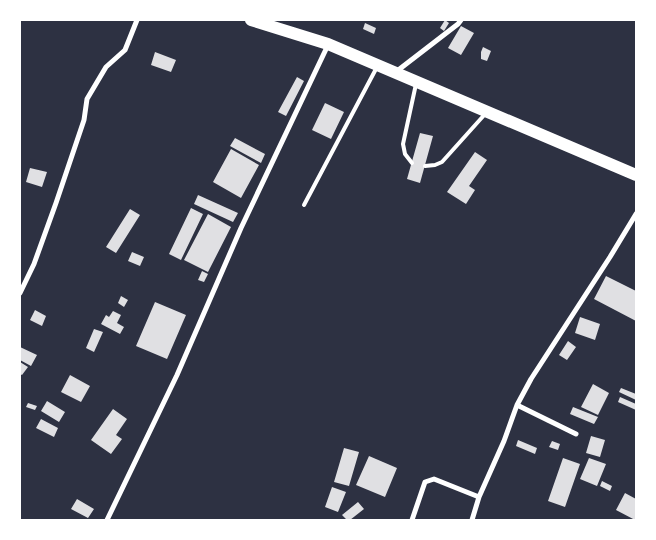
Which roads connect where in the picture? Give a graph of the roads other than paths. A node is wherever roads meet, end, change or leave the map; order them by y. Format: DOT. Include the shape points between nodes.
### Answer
graph roads {
  1 [pos="137,20"];
  2 [pos="251,20"];
  3 [pos="461,20"];
  4 [pos="328,44"];
  5 [pos="378,65"];
  6 [pos="395,72"];
  7 [pos="416,81"];
  8 [pos="488,112"];
  9 [pos="412,163"];
  10 [pos="425,166"];
  11 [pos="636,175"];
  12 [pos="304,205"];
  13 [pos="636,214"];
  14 [pos="20,293"];
  15 [pos="517,405"];
  16 [pos="576,434"];
  17 [pos="479,497"];
  18 [pos="107,520"];
  19 [pos="412,520"];
  20 [pos="472,520"];
  1 -- 14 [label="street" via="125,50 106,67 87,99 84,120 56,203"];
  2 -- 4 [label="highway"];
  3 -- 6 [label="street"];
  4 -- 5 [label="highway"];
  4 -- 18 [label="street"];
  5 -- 6 [label="highway"];
  5 -- 12 [label="lane"];
  6 -- 7 [label="highway"];
  7 -- 8 [label="highway"];
  7 -- 9 [label="lane" via="403,144"];
  8 -- 10 [label="lane" via="442,162"];
  8 -- 11 [label="highway"];
  13 -- 15 [label="street"];
  15 -- 16 [label="street"];
  15 -- 17 [label="street"];
  17 -- 19 [label="street" via="434,479 425,482"];
  17 -- 20 [label="street"];
}
